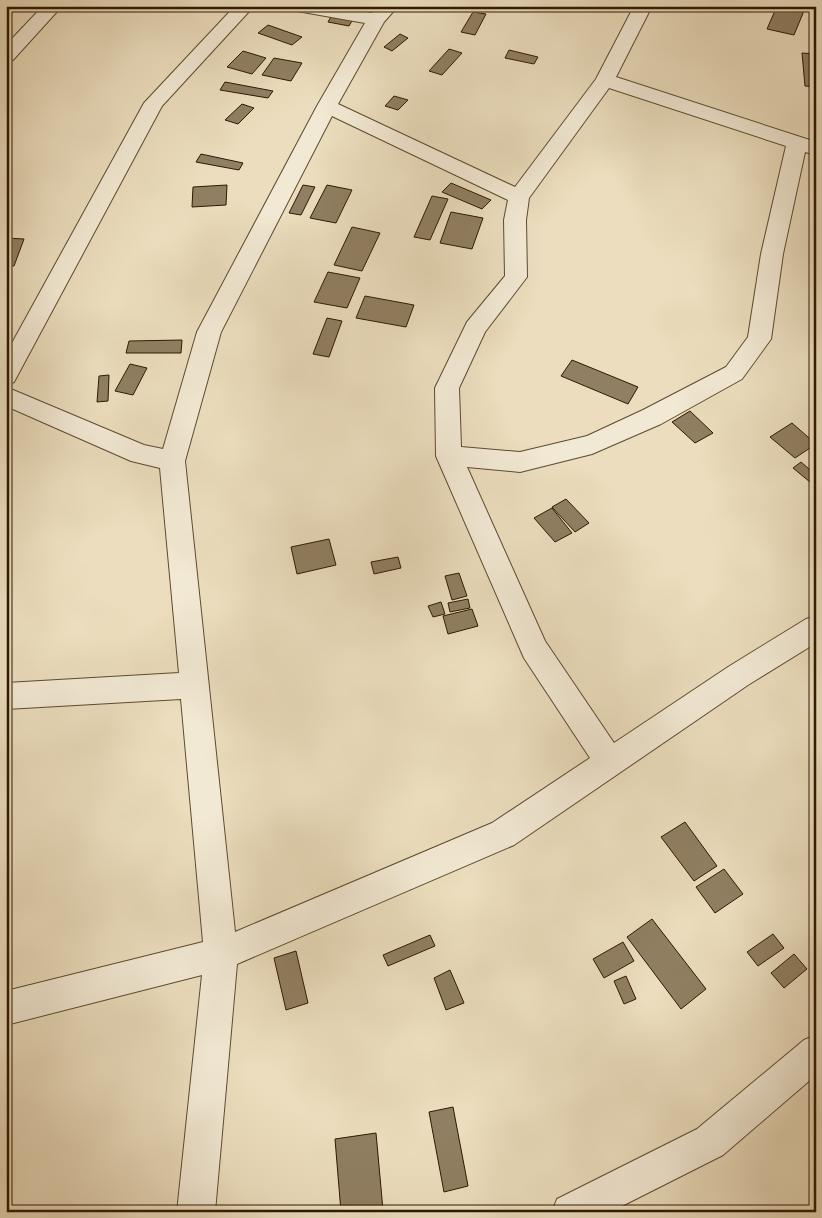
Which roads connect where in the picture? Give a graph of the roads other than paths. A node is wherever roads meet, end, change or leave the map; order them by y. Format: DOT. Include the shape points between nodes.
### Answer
graph roads {
  1 [pos="53,6"];
  2 [pos="245,6"];
  3 [pos="297,6"];
  4 [pos="643,6"];
  5 [pos="382,12"];
  6 [pos="6,56"];
  7 [pos="605,80"];
  8 [pos="327,106"];
  9 [pos="806,146"];
  10 [pos="519,197"];
  11 [pos="6,376"];
  12 [pos="6,396"];
  13 [pos="449,456"];
  14 [pos="172,461"];
  15 [pos="816,628"];
  16 [pos="193,685"];
  17 [pos="6,696"];
  18 [pos="610,762"];
  19 [pos="221,954"];
  20 [pos="6,1008"];
  21 [pos="816,1052"];
  22 [pos="196,1212"];
  23 [pos="570,1212"];
  1 -- 6 [label="street"];
  2 -- 11 [label="street" via="154,103"];
  3 -- 5 [label="street"];
  4 -- 7 [label="street"];
  5 -- 8 [label="street"];
  7 -- 9 [label="street"];
  7 -- 10 [label="street"];
  8 -- 10 [label="street"];
  8 -- 14 [label="street" via="209,332"];
  9 -- 13 [label="street" via="772,254 759,339 734,373 652,417 592,444 520,462"];
  10 -- 13 [label="street" via="515,220 516,277 475,328 447,388"];
  12 -- 14 [label="street" via="140,454"];
  13 -- 18 [label="street" via="534,649"];
  14 -- 16 [label="street"];
  15 -- 18 [label="street"];
  16 -- 17 [label="street"];
  16 -- 19 [label="street"];
  18 -- 19 [label="street" via="503,834"];
  19 -- 20 [label="street"];
  19 -- 22 [label="street"];
  21 -- 23 [label="street" via="710,1142"];
}
